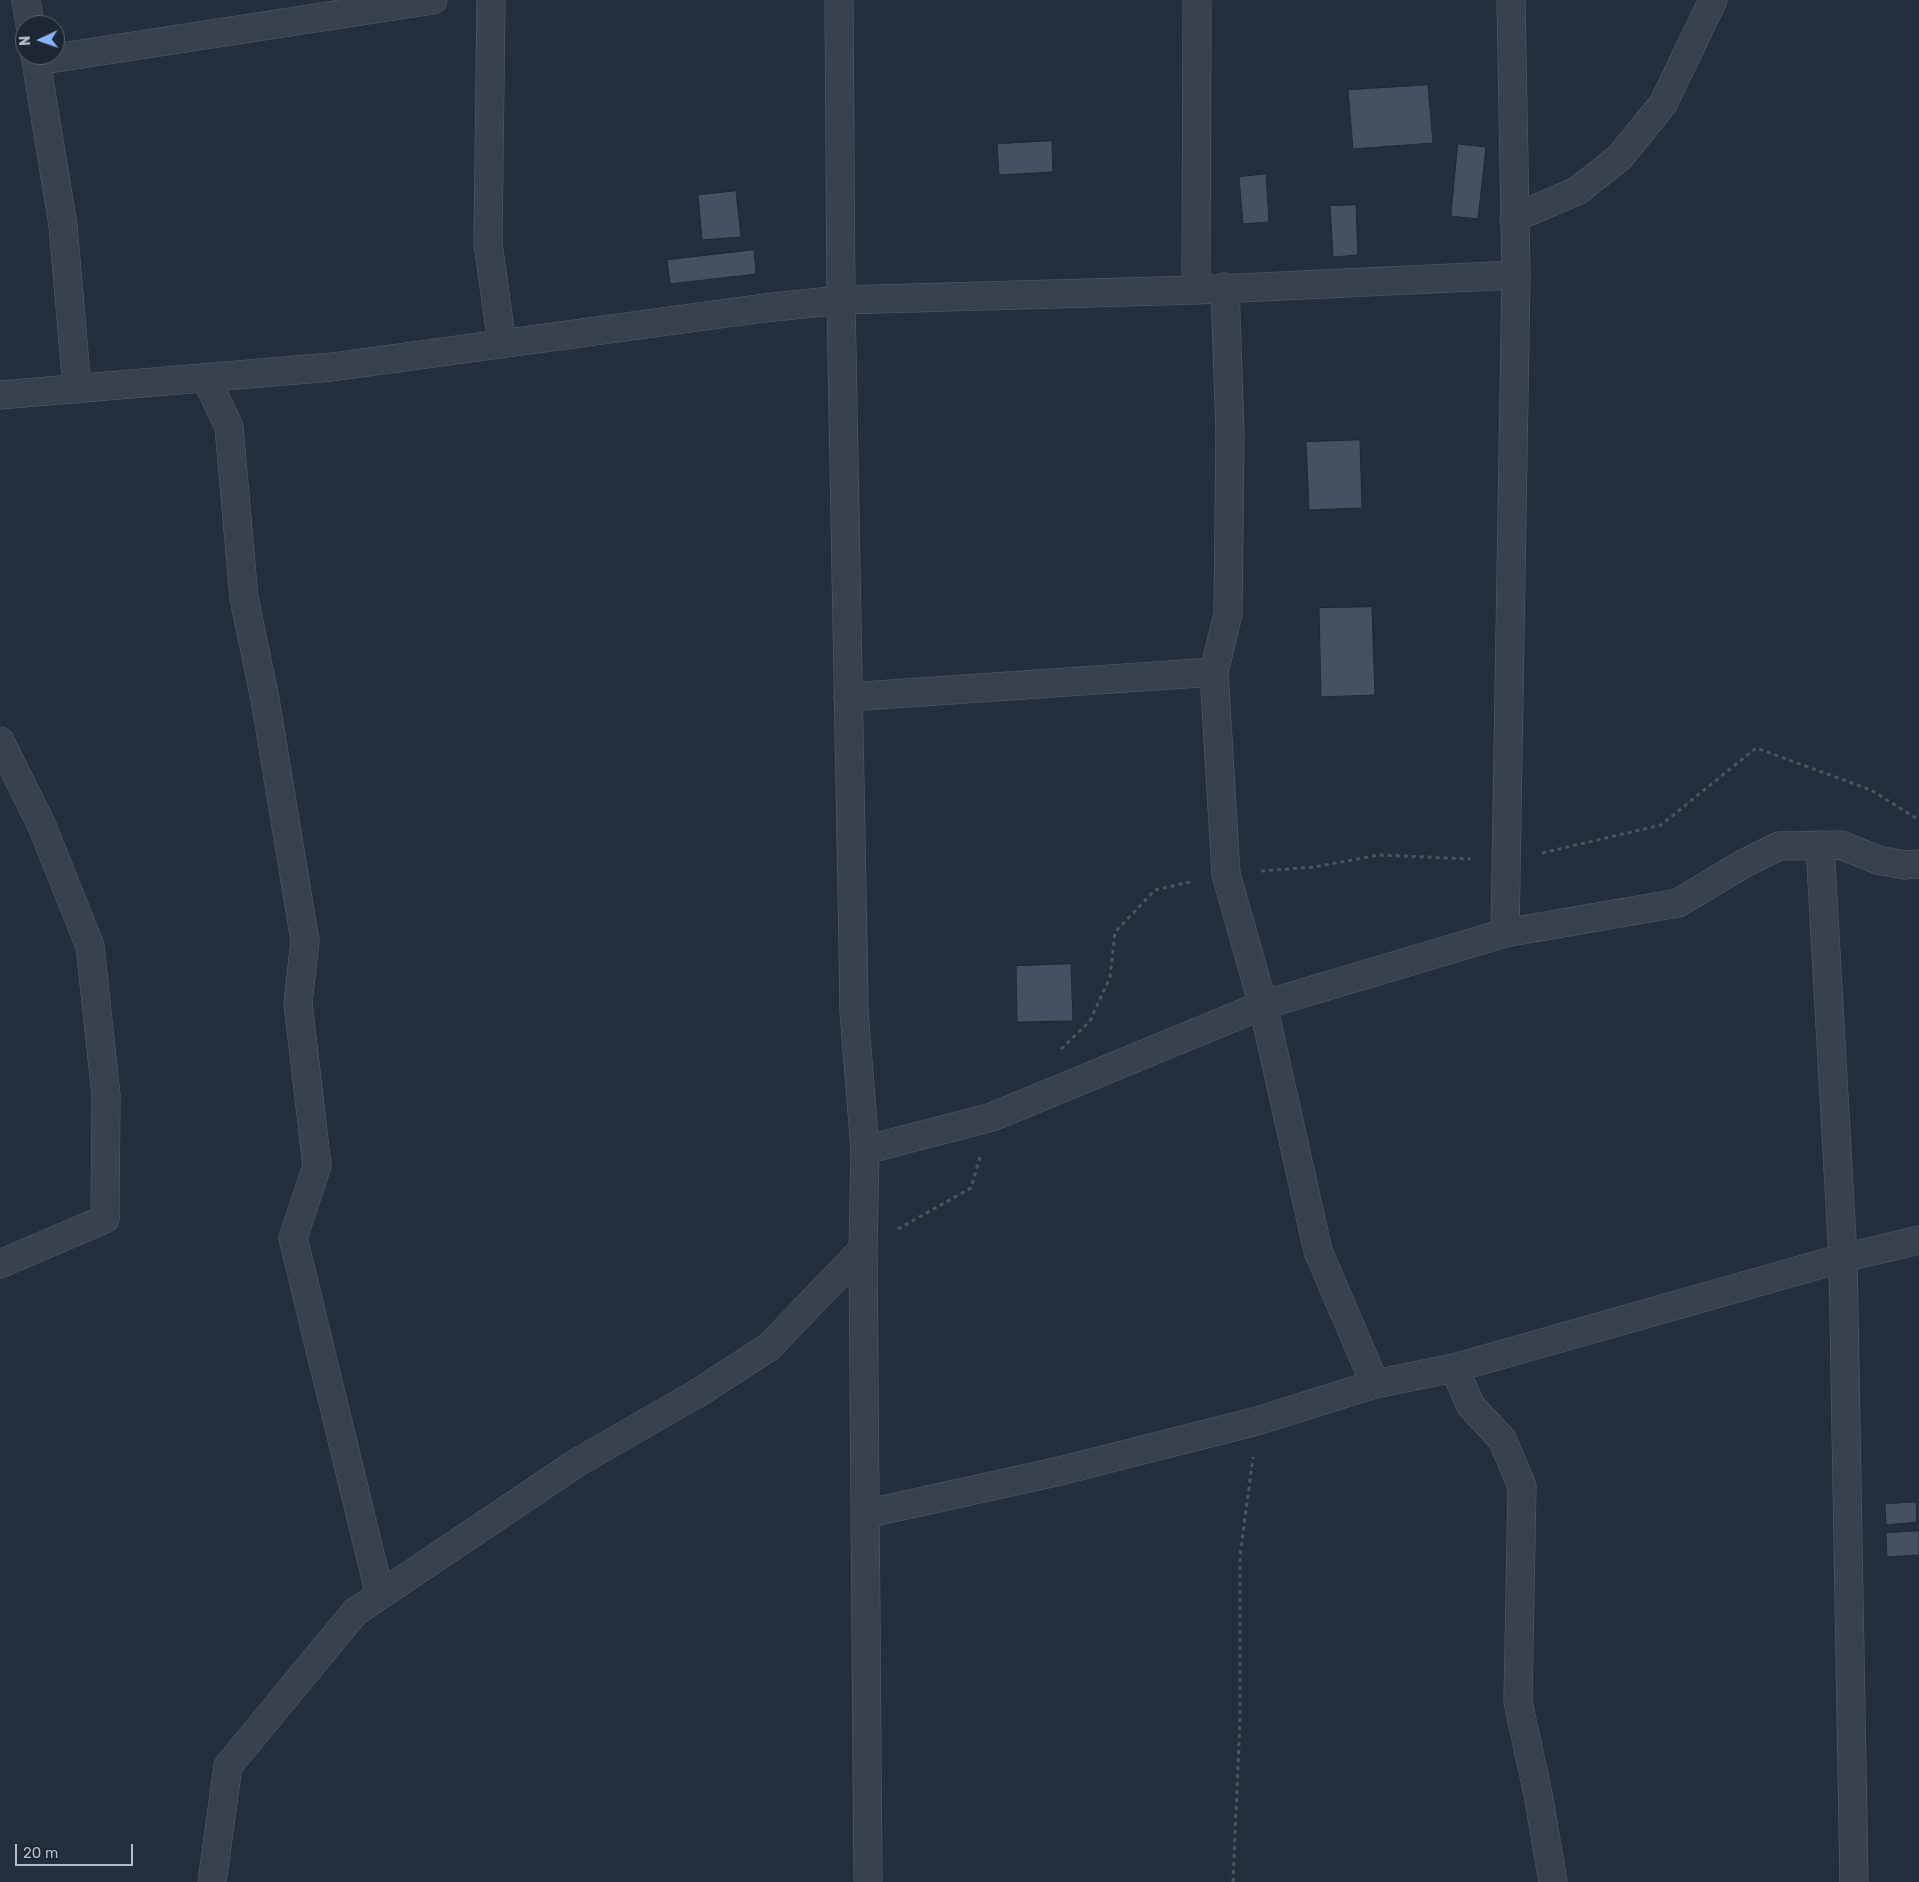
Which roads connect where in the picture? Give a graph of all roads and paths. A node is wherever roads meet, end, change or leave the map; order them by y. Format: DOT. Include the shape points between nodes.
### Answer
graph roads {
  1 [pos="26,0"];
  2 [pos="433,0"];
  3 [pos="491,0"];
  4 [pos="839,0"];
  5 [pos="1197,0"];
  6 [pos="1511,0"];
  7 [pos="1713,0"];
  8 [pos="28,15"];
  9 [pos="65,54"];
  10 [pos="36,65"];
  11 [pos="1514,218"];
  12 [pos="1516,275"];
  13 [pos="1225,287"];
  14 [pos="1196,290"];
  15 [pos="841,300"];
  16 [pos="502,344"];
  17 [pos="206,378"];
  18 [pos="77,389"];
  19 [pos="0,395"];
  20 [pos="1214,672"];
  21 [pos="848,697"];
  22 [pos="0,741"];
  23 [pos="1919,820"];
  24 [pos="1820,846"];
  25 [pos="1507,861"];
  26 [pos="1919,864"];
  27 [pos="1226,874"];
  28 [pos="1505,933"];
  29 [pos="1263,1005"];
  30 [pos="1055,1055"];
  31 [pos="992,1117"];
  32 [pos="865,1150"];
  33 [pos="1919,1240"];
  34 [pos="863,1250"];
  35 [pos="1843,1258"];
  36 [pos="0,1264"];
  37 [pos="1454,1368"];
  38 [pos="1375,1384"];
  39 [pos="1258,1421"];
  40 [pos="865,1514"];
  41 [pos="380,1595"];
  42 [pos="212,1882"];
  43 [pos="868,1882"];
  44 [pos="1233,1882"];
  45 [pos="1553,1882"];
  46 [pos="1854,1882"];
  1 -- 8 [label="street"];
  2 -- 9 [label="street"];
  3 -- 16 [label="street" via="488,243"];
  4 -- 15 [label="street"];
  5 -- 14 [label="street"];
  6 -- 11 [label="street"];
  7 -- 11 [label="street" via="1663,104 1619,158 1577,192"];
  10 -- 18 [label="street" via="63,225"];
  11 -- 12 [label="street"];
  12 -- 13 [label="street"];
  12 -- 25 [label="street"];
  13 -- 14 [label="street"];
  13 -- 20 [label="street" via="1230,433 1228,614"];
  14 -- 15 [label="street"];
  15 -- 16 [label="street"];
  15 -- 21 [label="street"];
  16 -- 17 [label="street" via="332,367"];
  17 -- 18 [label="street"];
  17 -- 41 [label="street" via="230,427 244,598 305,941 298,1003 317,1166 293,1238"];
  18 -- 19 [label="street"];
  20 -- 21 [label="street"];
  20 -- 27 [label="street"];
  21 -- 32 [label="street" via="854,1011"];
  22 -- 36 [label="street" via="42,826 90,946 106,1095 105,1219"];
  23 -- 25 [label="path" via="1871,790 1756,748 1662,825"];
  24 -- 26 [label="street" via="1841,845 1878,860"];
  24 -- 28 [label="street" via="1779,846 1678,903"];
  24 -- 35 [label="street"];
  25 -- 27 [label="path" via="1379,855 1314,867"];
  25 -- 28 [label="street"];
  27 -- 29 [label="street"];
  27 -- 30 [label="path" via="1155,890 1115,932 1110,977 1090,1021"];
  28 -- 29 [label="street"];
  29 -- 31 [label="street"];
  29 -- 38 [label="street" via="1318,1251"];
  31 -- 32 [label="street"];
  31 -- 34 [label="path" via="971,1188"];
  32 -- 34 [label="street"];
  33 -- 35 [label="street"];
  34 -- 40 [label="street"];
  34 -- 41 [label="street" via="769,1347 698,1393 578,1462"];
  35 -- 37 [label="street"];
  35 -- 46 [label="street"];
  37 -- 38 [label="street"];
  37 -- 45 [label="street" via="1471,1406 1502,1439 1522,1486 1518,1702"];
  38 -- 39 [label="street"];
  39 -- 40 [label="street" via="1060,1471"];
  39 -- 44 [label="path" via="1240,1556 1240,1719"];
  40 -- 43 [label="street"];
  41 -- 42 [label="street" via="355,1612 228,1766"];
}
